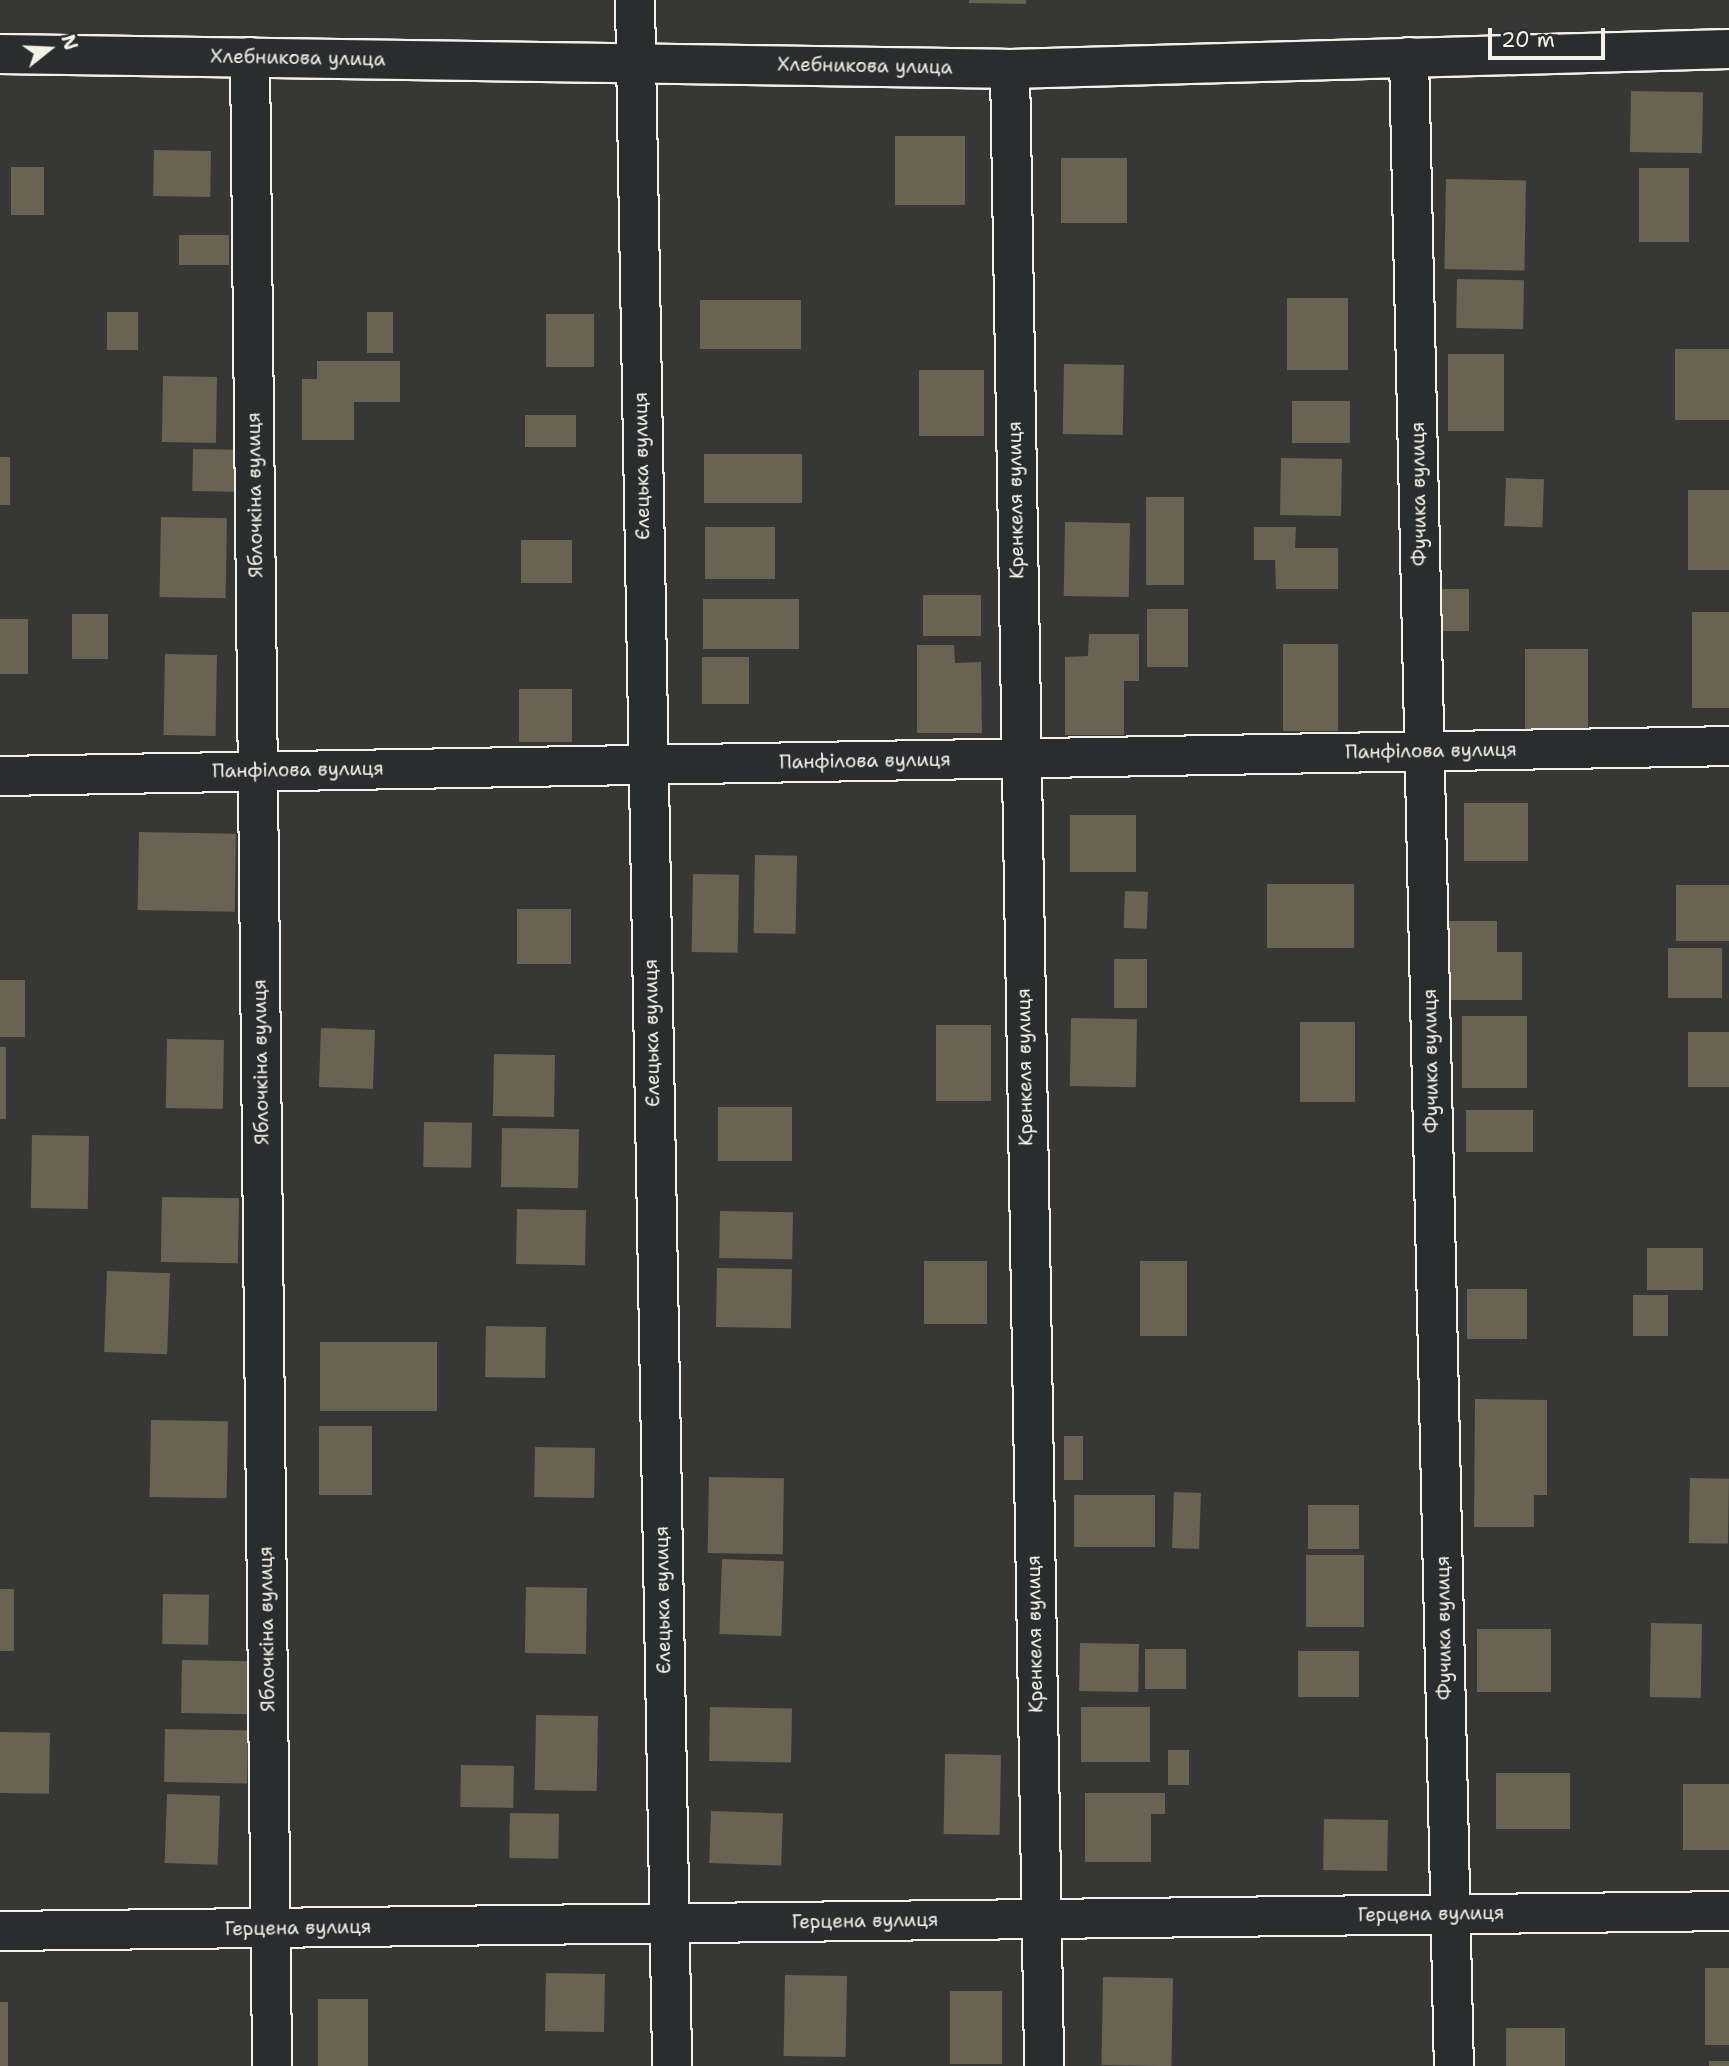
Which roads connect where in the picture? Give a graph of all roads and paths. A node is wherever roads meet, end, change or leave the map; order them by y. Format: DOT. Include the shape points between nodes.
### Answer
graph roads {
  1 [pos="635,0"];
  2 [pos="1729,49"];
  3 [pos="0,54"];
  4 [pos="250,57"];
  5 [pos="1409,57"];
  6 [pos="634,63"];
  7 [pos="1010,69"];
  8 [pos="1729,746"];
  9 [pos="1424,751"];
  10 [pos="1019,758"];
  11 [pos="647,765"];
  12 [pos="258,771"];
  13 [pos="0,776"];
  14 [pos="1729,1911"];
  15 [pos="1451,1914"];
  16 [pos="1040,1919"];
  17 [pos="670,1923"];
  18 [pos="271,1928"];
  19 [pos="0,1931"];
  20 [pos="272,2066"];
  21 [pos="672,2066"];
  22 [pos="1044,2066"];
  23 [pos="1454,2066"];
  1 -- 6 [label="street, Єлецька вулиця"];
  2 -- 5 [label="street, Хлебникова улица"];
  3 -- 4 [label="street, Хлебникова улица"];
  4 -- 6 [label="street, Хлебникова улица"];
  4 -- 12 [label="street, Яблочкіна вулиця"];
  5 -- 7 [label="street, Хлебникова улица"];
  5 -- 9 [label="street, Фучика вулиця"];
  6 -- 7 [label="street, Хлебникова улица"];
  6 -- 11 [label="street, Єлецька вулиця"];
  7 -- 10 [label="street, Кренкеля вулиця"];
  8 -- 9 [label="street, Панфілова вулиця"];
  9 -- 10 [label="street, Панфілова вулиця"];
  9 -- 15 [label="street, Фучика вулиця"];
  10 -- 11 [label="street, Панфілова вулиця"];
  10 -- 16 [label="street, Кренкеля вулиця"];
  11 -- 12 [label="street, Панфілова вулиця"];
  11 -- 17 [label="street, Єлецька вулиця"];
  12 -- 13 [label="street, Панфілова вулиця"];
  12 -- 18 [label="street, Яблочкіна вулиця"];
  14 -- 15 [label="street, Герцена вулиця"];
  15 -- 16 [label="street, Герцена вулиця"];
  15 -- 23 [label="street, Фучика вулиця"];
  16 -- 17 [label="street, Герцена вулиця"];
  16 -- 22 [label="street, Кренкеля вулиця"];
  17 -- 18 [label="street, Герцена вулиця"];
  17 -- 21 [label="street, Єлецька вулиця"];
  18 -- 19 [label="street, Герцена вулиця"];
  18 -- 20 [label="street, Яблочкіна вулиця"];
}
